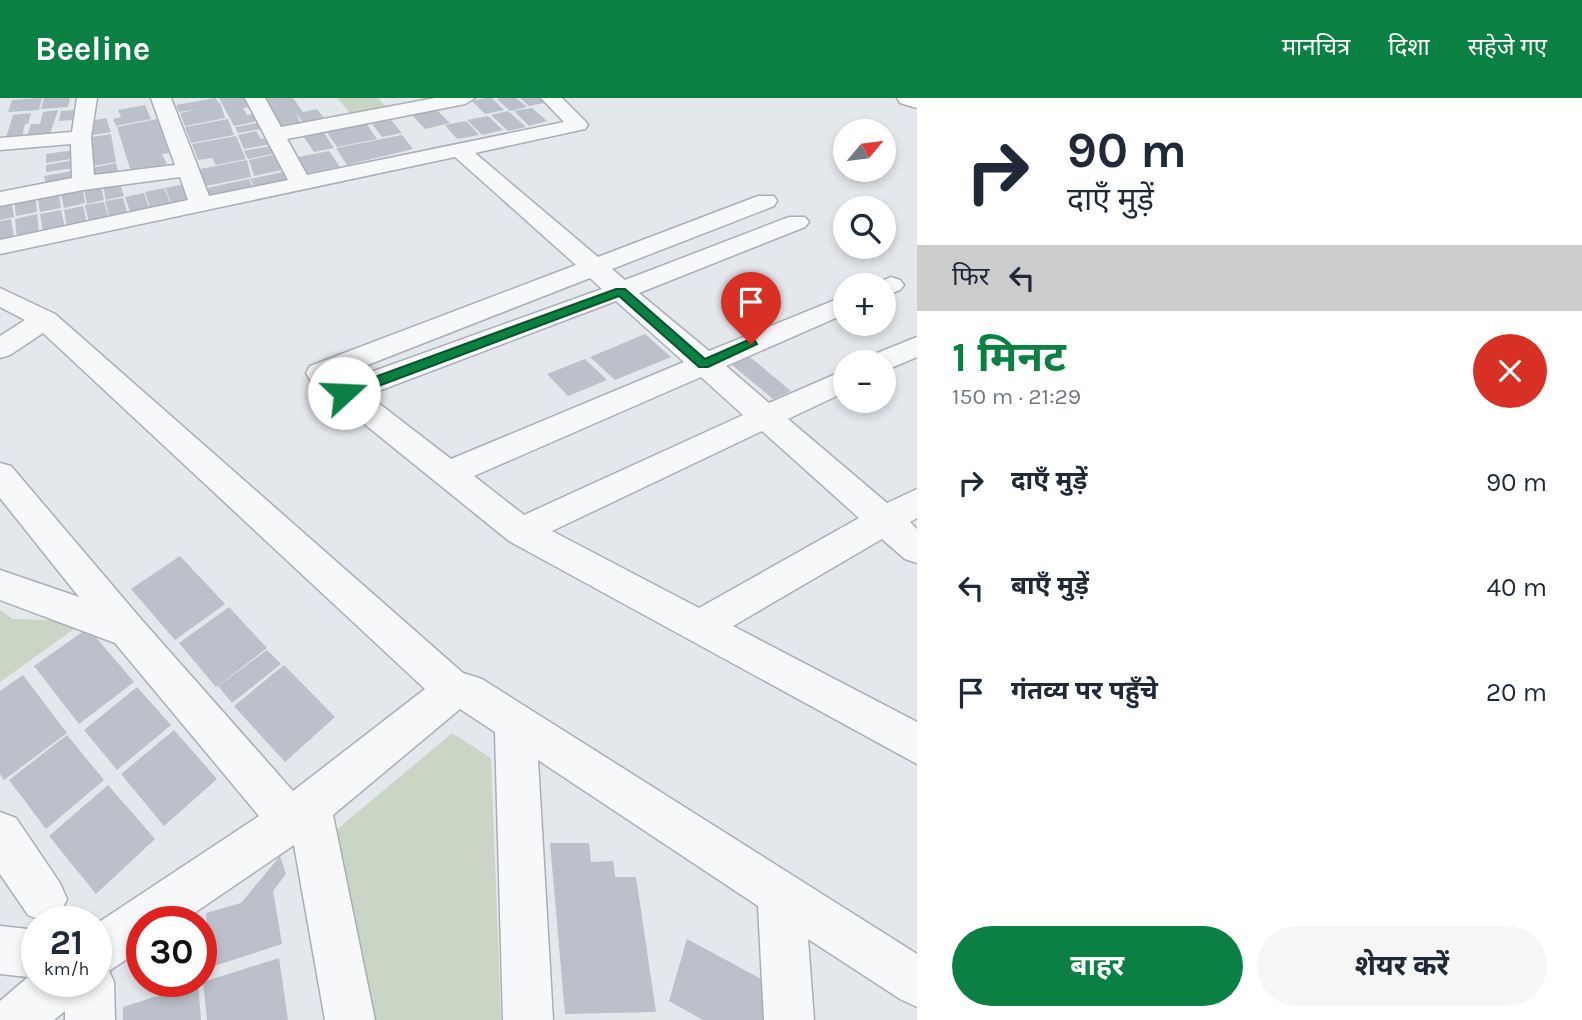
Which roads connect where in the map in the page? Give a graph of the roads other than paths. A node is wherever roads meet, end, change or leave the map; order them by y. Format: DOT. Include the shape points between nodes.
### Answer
graph roads {
  1 [pos="86,98"];
  2 [pos="161,98"];
  3 [pos="255,98"];
  4 [pos="465,98"];
  5 [pos="551,98"];
  6 [pos="908,98"];
  7 [pos="917,102"];
  8 [pos="393,104"];
  9 [pos="274,135"];
  10 [pos="81,137"];
  11 [pos="0,144"];
  12 [pos="447,151"];
  13 [pos="187,170"];
  14 [pos="83,183"];
  15 [pos="301,184"];
  16 [pos="0,198"];
  17 [pos="766,201"];
  18 [pos="201,204"];
  19 [pos="797,222"];
  20 [pos="0,247"];
  21 [pos="596,267"];
  22 [pos="620,292"];
  23 [pos="0,296"];
  24 [pos="833,309"];
  25 [pos="45,320"];
  26 [pos="917,346"];
  27 [pos="0,349"];
  28 [pos="896,356"];
  29 [pos="704,364"];
  30 [pos="833,385"];
  31 [pos="344,393"];
  32 [pos="764,417"];
  33 [pos="447,474"];
  34 [pos="0,475"];
  35 [pos="917,502"];
  36 [pos="883,521"];
  37 [pos="521,531"];
  38 [pos="917,549"];
  39 [pos="0,585"];
  40 [pos="700,625"];
  41 [pos="128,631"];
  42 [pos="454,690"];
  43 [pos="515,722"];
  44 [pos="913,737"];
  45 [pos="300,813"];
  46 [pos="0,834"];
  47 [pos="781,894"];
  48 [pos="44,899"];
  49 [pos="112,941"];
  50 [pos="0,950"];
  51 [pos="21,952"];
  52 [pos="917,982"];
  53 [pos="43,997"];
  54 [pos="89,997"];
  55 [pos="16,1020"];
  56 [pos="90,1020"];
  57 [pos="350,1020"];
  58 [pos="528,1020"];
  59 [pos="789,1020"];
  1 -- 10 [label="street"];
  2 -- 13 [label="street"];
  3 -- 9 [label="street"];
  4 -- 8 [label="street"];
  5 -- 12 [label="street" via="578,125"];
  6 -- 7 [label="street"];
  8 -- 9 [label="street" via="337,114"];
  8 -- 12 [label="street" via="418,132"];
  9 -- 15 [label="street"];
  10 -- 11 [label="street"];
  10 -- 14 [label="street"];
  12 -- 15 [label="street"];
  12 -- 21 [label="street"];
  13 -- 14 [label="street"];
  13 -- 18 [label="street"];
  14 -- 16 [label="street"];
  15 -- 18 [label="street"];
  17 -- 21 [label="street"];
  18 -- 20 [label="street"];
  19 -- 22 [label="street"];
  21 -- 22 [label="street"];
  21 -- 31 [label="street" via="320,373"];
  22 -- 29 [label="street"];
  22 -- 31 [label="street"];
  23 -- 25 [label="street"];
  24 -- 29 [label="street"];
  25 -- 27 [label="street"];
  25 -- 42 [label="street"];
  26 -- 28 [label="street"];
  29 -- 32 [label="street"];
  29 -- 33 [label="street"];
  30 -- 32 [label="street"];
  31 -- 33 [label="street"];
  32 -- 36 [label="street"];
  32 -- 37 [label="street"];
  33 -- 37 [label="street"];
  34 -- 41 [label="street"];
  35 -- 36 [label="street"];
  36 -- 38 [label="street"];
  36 -- 40 [label="street"];
  37 -- 40 [label="street"];
  39 -- 41 [label="street"];
  40 -- 44 [label="street"];
  41 -- 45 [label="street"];
  42 -- 43 [label="street" via="468,692"];
  42 -- 45 [label="street"];
  43 -- 47 [label="street"];
  43 -- 58 [label="street"];
  45 -- 49 [label="street"];
  45 -- 57 [label="street"];
  46 -- 48 [label="street"];
  47 -- 52 [label="street"];
  47 -- 59 [label="street"];
  50 -- 51 [label="street"];
  53 -- 55 [label="street"];
  54 -- 56 [label="street"];
}
